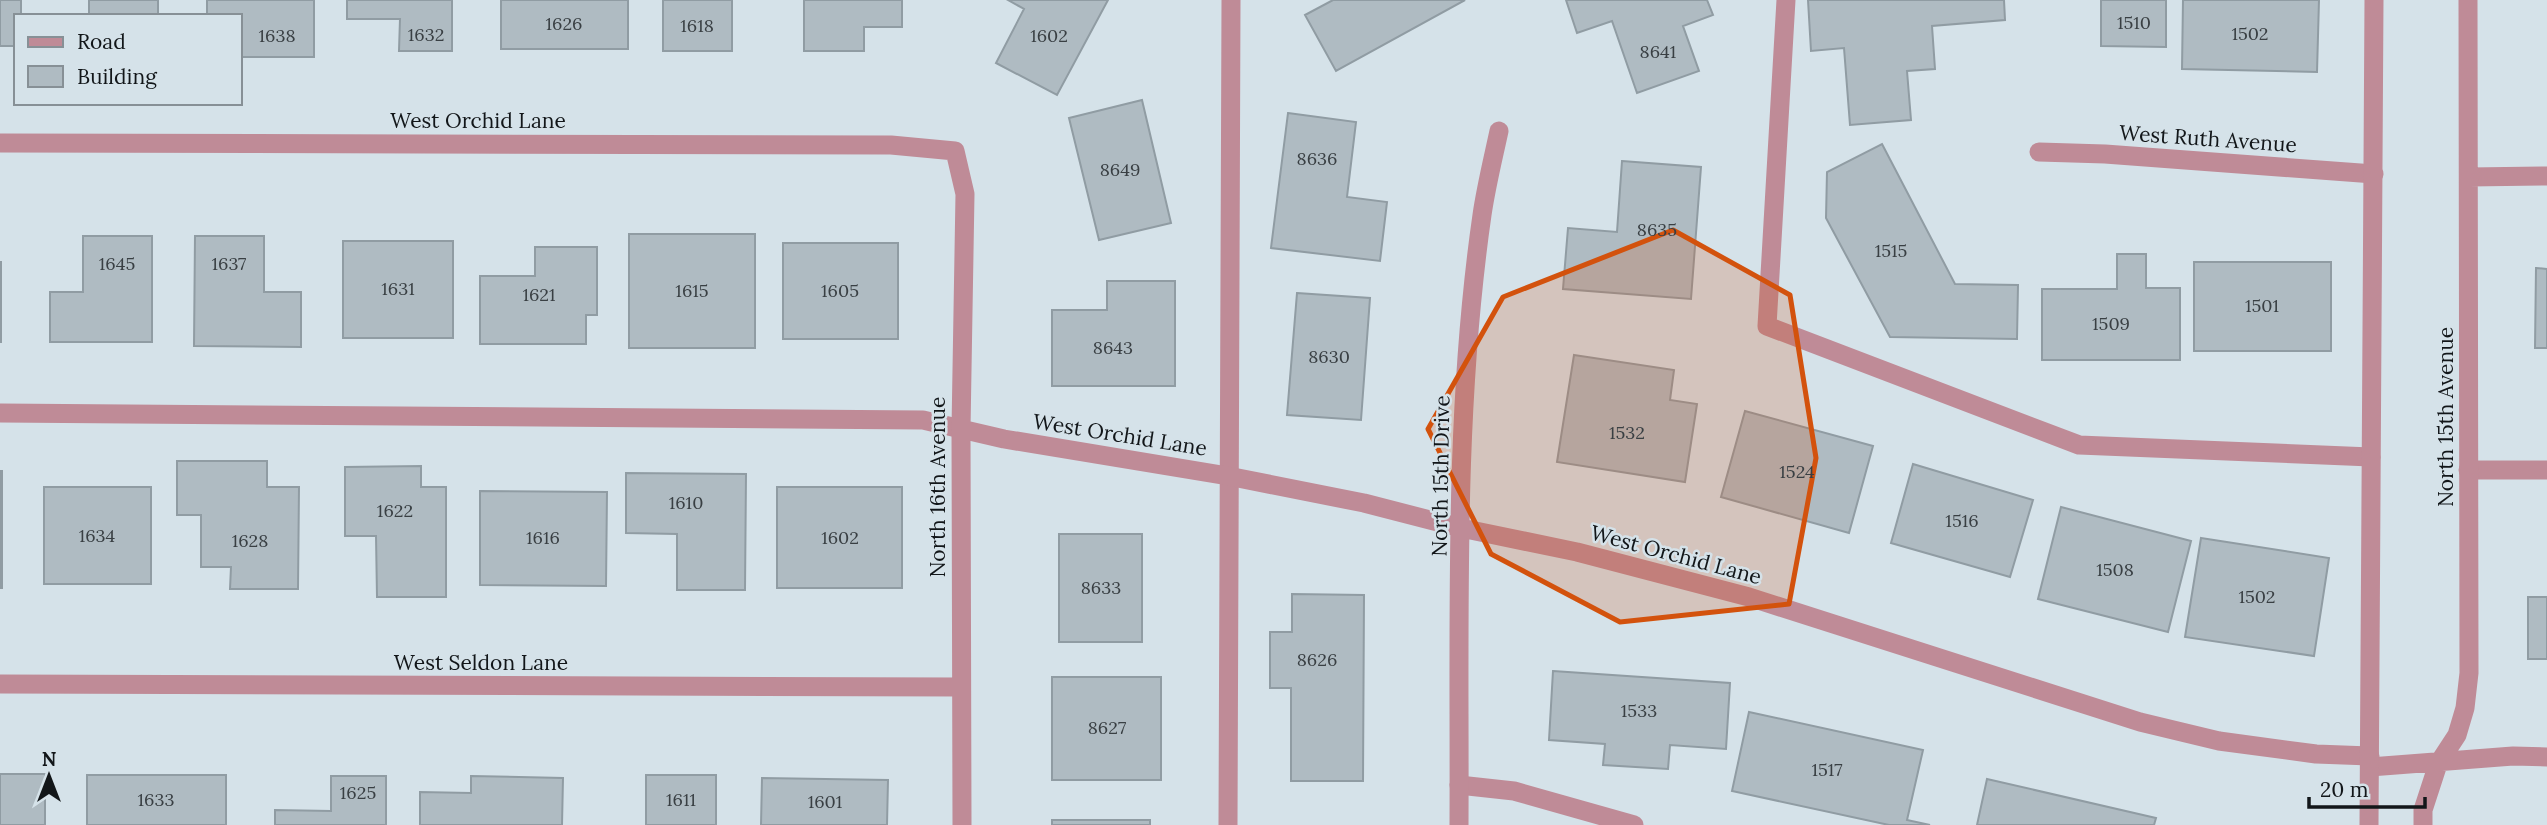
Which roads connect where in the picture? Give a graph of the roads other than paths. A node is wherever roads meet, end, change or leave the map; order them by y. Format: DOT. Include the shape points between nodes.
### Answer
graph roads {
  1 [pos="1231,0"];
  2 [pos="1786,0"];
  3 [pos="2374,0"];
  4 [pos="2468,0"];
  5 [pos="1499,131"];
  6 [pos="0,143"];
  7 [pos="955,151"];
  8 [pos="2039,152"];
  9 [pos="2374,174"];
  10 [pos="2547,176"];
  11 [pos="2469,177"];
  12 [pos="0,413"];
  13 [pos="961,429"];
  14 [pos="2371,457"];
  15 [pos="2469,470"];
  16 [pos="2547,470"];
  17 [pos="1227,476"];
  18 [pos="1461,528"];
  19 [pos="0,684"];
  20 [pos="961,687"];
  21 [pos="2547,757"];
  22 [pos="2370,762"];
  23 [pos="2438,764"];
  24 [pos="1459,785"];
  25 [pos="962,825"];
  26 [pos="1228,825"];
  27 [pos="1459,825"];
  28 [pos="1634,825"];
  29 [pos="2369,825"];
  30 [pos="2423,825"];
  1 -- 17 [label="street"];
  2 -- 14 [label="street" via="1767,326 2079,445"];
  3 -- 9 [label="street"];
  4 -- 11 [label="street, North 15th Avenue"];
  5 -- 18 [label="street, North 15th Drive" via="1483,214 1468,345"];
  6 -- 7 [label="street, West Orchid Lane" via="891,145"];
  7 -- 13 [label="street, North 16th Avenue" via="965,194"];
  8 -- 9 [label="street, West Ruth Avenue"];
  9 -- 14 [label="street"];
  10 -- 11 [label="street"];
  11 -- 15 [label="street, North 15th Avenue"];
  12 -- 13 [label="street, West Orchid Lane" via="923,420"];
  13 -- 17 [label="street, West Orchid Lane"];
  13 -- 20 [label="street, North 16th Avenue"];
  14 -- 22 [label="street"];
  15 -- 16 [label="street"];
  15 -- 23 [label="street, North 15th Avenue" via="2469,673 2457,735"];
  17 -- 18 [label="street, West Orchid Lane"];
  17 -- 26 [label="street"];
  18 -- 22 [label="street, West Orchid Lane" via="1577,552 1749,597 2140,722 2219,741"];
  18 -- 24 [label="street, North 15th Drive"];
  19 -- 20 [label="street, West Seldon Lane"];
  20 -- 25 [label="street, North 16th Avenue"];
  21 -- 23 [label="street, West Orchid Lane"];
  22 -- 23 [label="street, West Orchid Lane"];
  22 -- 29 [label="street"];
  23 -- 30 [label="street, North 15th Avenue" via="2423,810"];
  24 -- 27 [label="street, North 15th Drive"];
  24 -- 28 [label="street" via="1514,791"];
}
